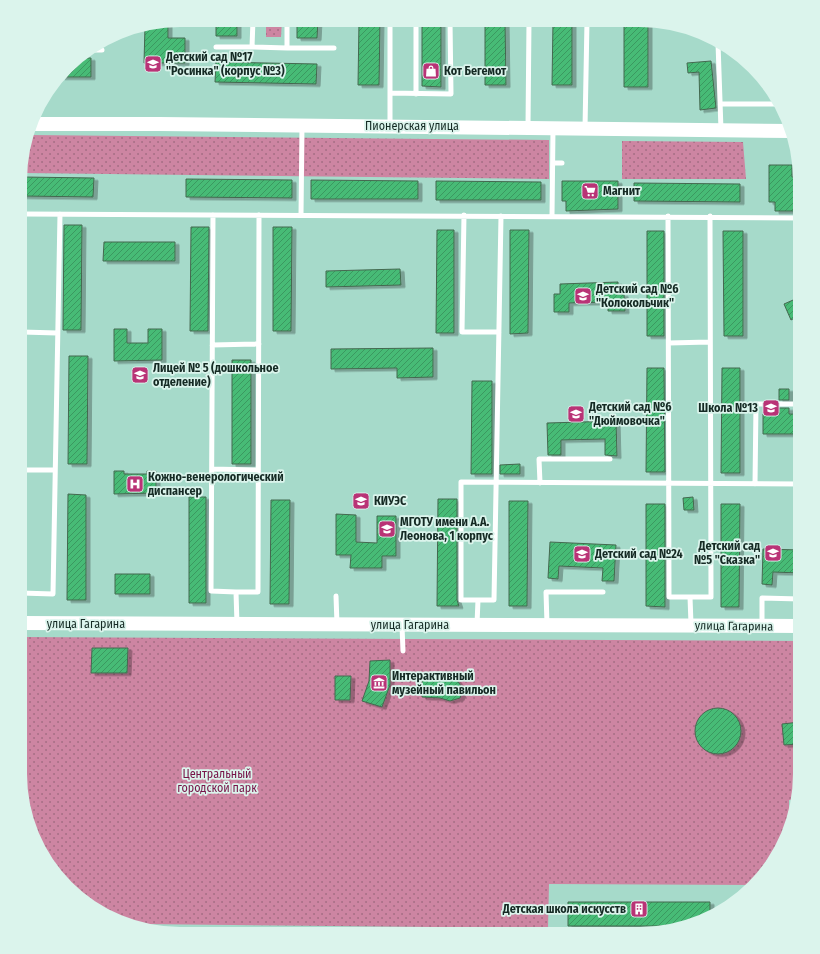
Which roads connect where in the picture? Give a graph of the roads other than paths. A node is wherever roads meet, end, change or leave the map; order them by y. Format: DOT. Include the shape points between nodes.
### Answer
graph roads {
  1 [pos="253,27"];
  2 [pos="287,27"];
  3 [pos="390,27"];
  4 [pos="416,27"];
  5 [pos="450,27"];
  6 [pos="529,27"];
  7 [pos="586,27"];
  8 [pos="216,47"];
  9 [pos="252,48"];
  10 [pos="287,48"];
  11 [pos="334,48"];
  12 [pos="718,49"];
  13 [pos="390,93"];
  14 [pos="416,94"];
  15 [pos="720,104"];
  16 [pos="772,104"];
  17 [pos="38,124"];
  18 [pos="302,125"];
  19 [pos="390,126"];
  20 [pos="528,127"];
  21 [pos="553,128"];
  22 [pos="585,129"];
  23 [pos="721,130"];
  24 [pos="785,131"];
  25 [pos="553,163"];
  26 [pos="562,163"];
  27 [pos="27,214"];
  28 [pos="60,214"];
  29 [pos="212,215"];
  30 [pos="259,215"];
  31 [pos="301,215"];
  32 [pos="464,215"];
  33 [pos="501,216"];
  34 [pos="552,216"];
  35 [pos="668,216"];
  36 [pos="710,216"];
  37 [pos="769,217"];
  38 [pos="793,218"];
  39 [pos="773,223"];
  40 [pos="27,332"];
  41 [pos="499,332"];
  42 [pos="58,334"];
  43 [pos="709,342"];
  44 [pos="669,343"];
  45 [pos="259,344"];
  46 [pos="212,345"];
  47 [pos="793,404"];
  48 [pos="700,406"];
  49 [pos="709,406"];
  50 [pos="610,459"];
  51 [pos="212,469"];
  52 [pos="27,470"];
  53 [pos="55,470"];
  54 [pos="258,470"];
  55 [pos="496,483"];
  56 [pos="540,483"];
  57 [pos="670,484"];
  58 [pos="709,484"];
  59 [pos="755,484"];
  60 [pos="793,484"];
  61 [pos="236,592"];
  62 [pos="604,592"];
  63 [pos="27,594"];
  64 [pos="336,596"];
  65 [pos="690,597"];
  66 [pos="793,599"];
  67 [pos="478,600"];
  68 [pos="27,623"];
  69 [pos="237,625"];
  70 [pos="337,625"];
  71 [pos="402,625"];
  72 [pos="547,625"];
  73 [pos="477,626"];
  74 [pos="691,626"];
  75 [pos="762,626"];
  76 [pos="793,626"];
  77 [pos="403,651"];
  1 -- 9 [label="lane"];
  2 -- 10 [label="lane"];
  3 -- 13 [label="lane"];
  4 -- 14 [label="lane"];
  5 -- 14 [label="lane" via="451,94"];
  6 -- 20 [label="lane"];
  7 -- 22 [label="lane"];
  8 -- 9 [label="lane"];
  9 -- 10 [label="lane"];
  10 -- 11 [label="lane"];
  12 -- 15 [label="lane"];
  13 -- 14 [label="lane"];
  13 -- 19 [label="lane"];
  15 -- 16 [label="lane"];
  15 -- 23 [label="lane"];
  17 -- 18 [label="street, Пионерская улица"];
  18 -- 19 [label="street, Пионерская улица"];
  18 -- 31 [label="lane"];
  19 -- 20 [label="street, Пионерская улица"];
  20 -- 21 [label="street, Пионерская улица"];
  21 -- 22 [label="street, Пионерская улица"];
  21 -- 25 [label="lane"];
  22 -- 23 [label="street, Пионерская улица"];
  23 -- 24 [label="street, Пионерская улица"];
  25 -- 26 [label="lane"];
  25 -- 34 [label="lane"];
  27 -- 28 [label="lane"];
  28 -- 29 [label="lane"];
  28 -- 42 [label="lane"];
  29 -- 30 [label="lane"];
  29 -- 46 [label="lane"];
  30 -- 31 [label="lane"];
  30 -- 45 [label="lane"];
  31 -- 32 [label="lane"];
  32 -- 33 [label="lane"];
  32 -- 41 [label="lane" via="462,332"];
  33 -- 34 [label="lane"];
  33 -- 41 [label="lane"];
  34 -- 35 [label="lane"];
  35 -- 36 [label="lane"];
  35 -- 44 [label="lane"];
  36 -- 37 [label="lane"];
  36 -- 43 [label="lane"];
  37 -- 38 [label="lane"];
  37 -- 39 [label="lane"];
  40 -- 42 [label="lane"];
  41 -- 55 [label="lane"];
  42 -- 53 [label="lane"];
  43 -- 44 [label="lane"];
  43 -- 49 [label="lane"];
  44 -- 57 [label="lane"];
  45 -- 46 [label="lane"];
  45 -- 54 [label="lane"];
  46 -- 51 [label="lane"];
  47 -- 59 [label="lane" via="756,404"];
  48 -- 49 [label="lane"];
  49 -- 58 [label="lane"];
  50 -- 56 [label="lane" via="540,459"];
  51 -- 54 [label="lane"];
  51 -- 61 [label="lane" via="211,591"];
  52 -- 53 [label="lane"];
  53 -- 63 [label="lane" via="53,594"];
  54 -- 61 [label="lane" via="258,592"];
  55 -- 56 [label="lane"];
  55 -- 67 [label="lane" via="494,600"];
  55 -- 67 [label="lane" via="461,482 461,600"];
  56 -- 57 [label="lane"];
  57 -- 58 [label="lane"];
  57 -- 65 [label="lane" via="669,597"];
  58 -- 59 [label="lane"];
  58 -- 65 [label="lane" via="711,597"];
  59 -- 60 [label="lane"];
  61 -- 69 [label="lane"];
  62 -- 72 [label="lane" via="546,592"];
  64 -- 70 [label="lane"];
  65 -- 74 [label="lane"];
  66 -- 75 [label="lane" via="762,598"];
  67 -- 73 [label="lane"];
  68 -- 69 [label="street, улица Гагарина"];
  69 -- 70 [label="street, улица Гагарина"];
  70 -- 71 [label="street, улица Гагарина"];
  71 -- 73 [label="street, улица Гагарина"];
  71 -- 77 [label="lane"];
  72 -- 73 [label="street, улица Гагарина"];
  72 -- 74 [label="street, улица Гагарина"];
  74 -- 75 [label="street, улица Гагарина"];
  75 -- 76 [label="street, улица Гагарина"];
}
